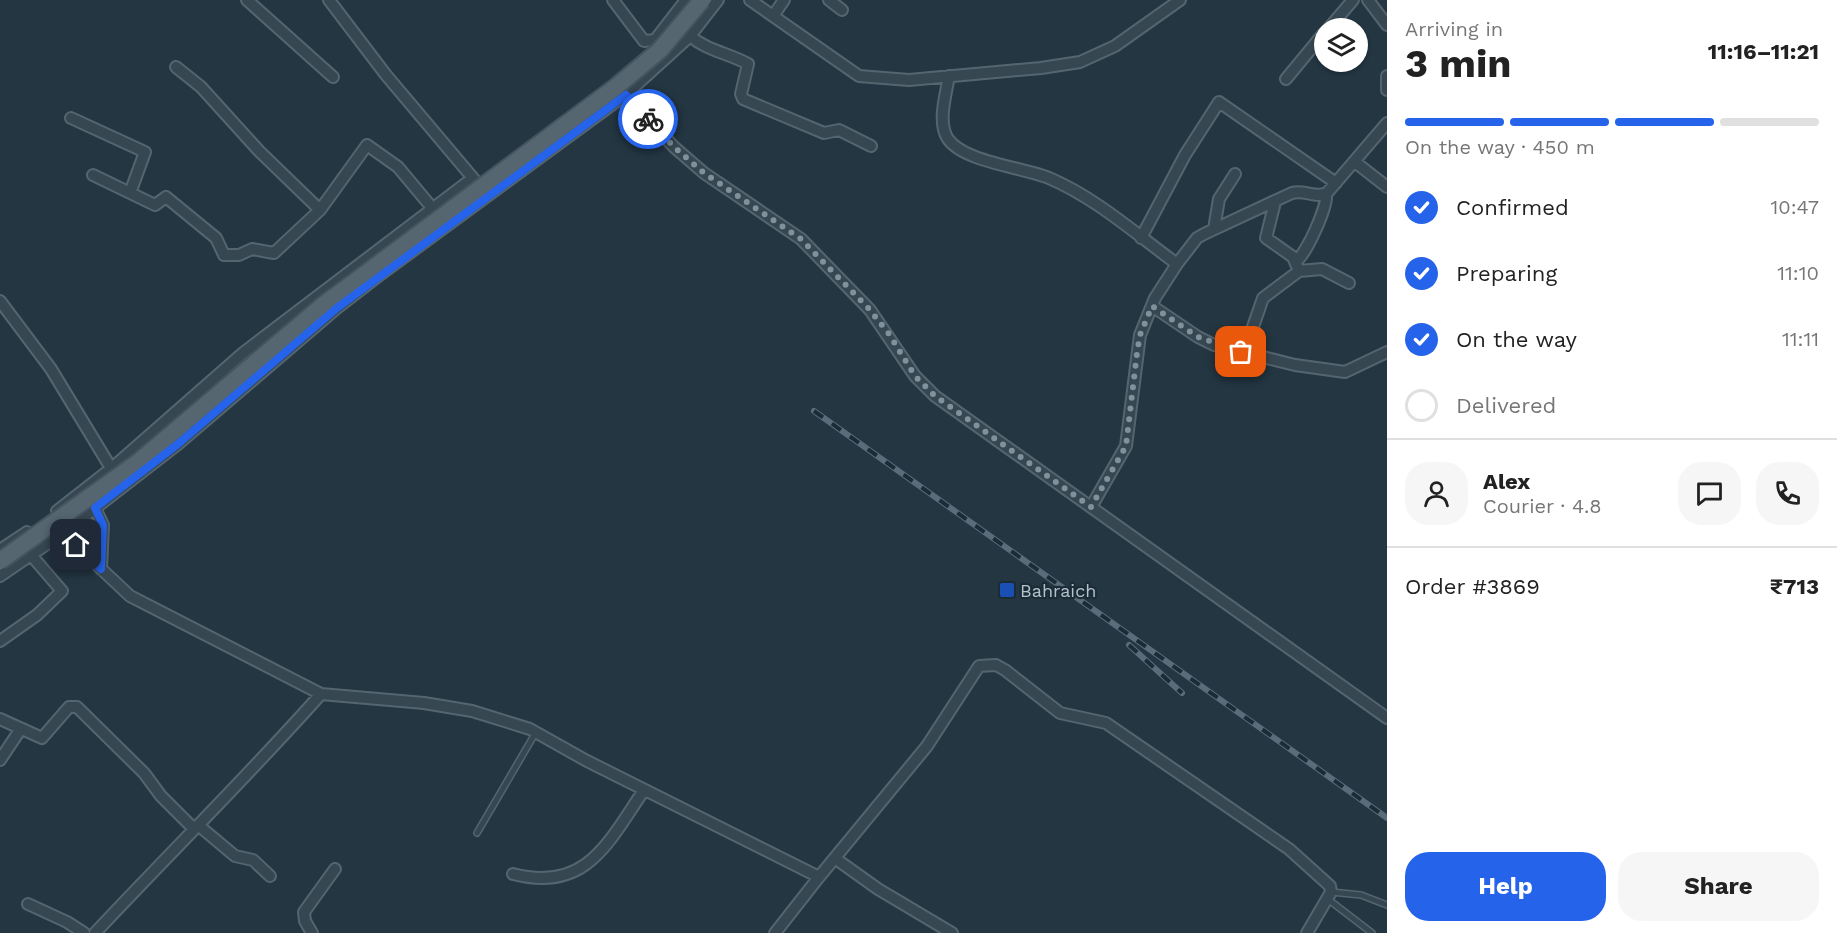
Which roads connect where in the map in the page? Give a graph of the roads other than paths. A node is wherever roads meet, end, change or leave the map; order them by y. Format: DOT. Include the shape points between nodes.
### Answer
graph roads {
  1 [pos="247,0"];
  2 [pos="328,0"];
  3 [pos="613,0"];
  4 [pos="686,0"];
  5 [pos="702,0"];
  6 [pos="718,0"];
  7 [pos="750,0"];
  8 [pos="784,0"];
  9 [pos="829,0"];
  10 [pos="1180,0"];
  11 [pos="1353,0"];
  12 [pos="1368,0"];
  13 [pos="842,10"];
  14 [pos="773,16"];
  15 [pos="1338,18"];
  16 [pos="1387,23"];
  17 [pos="690,36"];
  18 [pos="1314,45"];
  19 [pos="176,67"];
  20 [pos="949,76"];
  21 [pos="1387,76"];
  22 [pos="333,77"];
  23 [pos="1286,79"];
  24 [pos="1387,90"];
  25 [pos="626,95"];
  26 [pos="70,118"];
  27 [pos="1387,123"];
  28 [pos="871,146"];
  29 [pos="1354,162"];
  30 [pos="1235,174"];
  31 [pos="93,175"];
  32 [pos="473,178"];
  33 [pos="1336,183"];
  34 [pos="1387,186"];
  35 [pos="130,193"];
  36 [pos="1326,194"];
  37 [pos="487,196"];
  38 [pos="1275,202"];
  39 [pos="433,208"];
  40 [pos="320,210"];
  41 [pos="1214,230"];
  42 [pos="1141,238"];
  43 [pos="1178,264"];
  44 [pos="1297,266"];
  45 [pos="1349,283"];
  46 [pos="0,301"];
  47 [pos="1152,306"];
  48 [pos="1241,352"];
  49 [pos="1387,352"];
  50 [pos="112,468"];
  51 [pos="120,489"];
  52 [pos="1091,507"];
  53 [pos="95,508"];
  54 [pos="63,533"];
  55 [pos="0,550"];
  56 [pos="31,555"];
  57 [pos="0,561"];
  58 [pos="101,569"];
  59 [pos="0,576"];
  60 [pos="0,641"];
  61 [pos="321,694"];
  62 [pos="1387,718"];
  63 [pos="0,719"];
  64 [pos="20,730"];
  65 [pos="536,732"];
  66 [pos="0,760"];
  67 [pos="644,790"];
  68 [pos="196,827"];
  69 [pos="477,833"];
  70 [pos="836,859"];
  71 [pos="335,869"];
  72 [pos="513,874"];
  73 [pos="270,876"];
  74 [pos="819,877"];
  75 [pos="1330,896"];
  76 [pos="28,904"];
  77 [pos="1387,905"];
  78 [pos="84,933"];
  79 [pos="95,933"];
  80 [pos="312,933"];
  81 [pos="775,933"];
  82 [pos="952,933"];
  83 [pos="1306,933"];
  84 [pos="1372,933"];
  1 -- 22 [label="street"];
  2 -- 32 [label="street"];
  3 -- 4 [label="street" via="644,41 654,40"];
  5 -- 57 [label="main road, bridge" via="660,50 616,87 322,306 137,463"];
  6 -- 17 [label="street"];
  7 -- 14 [label="street"];
  8 -- 14 [label="street"];
  9 -- 13 [label="street"];
  10 -- 20 [label="street" via="1115,46 1080,62"];
  11 -- 15 [label="street"];
  12 -- 16 [label="street"];
  14 -- 20 [label="street" via="860,76 909,80"];
  17 -- 25 [label="street"];
  17 -- 28 [label="street" via="702,46 748,64 743,99 824,133 839,130"];
  18 -- 23 [label="street"];
  19 -- 40 [label="street" via="201,87"];
  20 -- 42 [label="street" via="943,123 948,139 956,147 1077,191"];
  21 -- 24 [label="street"];
  25 -- 37 [label="street"];
  25 -- 52 [label="street" via="704,173 801,239 870,310 915,376 935,396"];
  26 -- 35 [label="street" via="145,152"];
  27 -- 29 [label="street"];
  29 -- 33 [label="street"];
  29 -- 34 [label="street"];
  30 -- 41 [label="street" via="1219,199"];
  31 -- 35 [label="street"];
  32 -- 37 [label="street"];
  32 -- 39 [label="street"];
  33 -- 36 [label="street"];
  33 -- 42 [label="street" via="1220,102 1185,155"];
  35 -- 40 [label="street" via="155,205 166,197 216,238 224,255 232,256 252,249 274,252"];
  36 -- 38 [label="street" via="1296,191"];
  36 -- 44 [label="street" via="1326,204"];
  37 -- 51 [label="street" via="337,308"];
  38 -- 41 [label="street"];
  38 -- 44 [label="street" via="1266,238"];
  39 -- 40 [label="street" via="398,167 367,145"];
  39 -- 50 [label="street" via="243,353"];
  41 -- 43 [label="street" via="1197,238"];
  42 -- 43 [label="street"];
  43 -- 47 [label="street"];
  44 -- 45 [label="street" via="1322,269"];
  44 -- 48 [label="street" via="1263,298"];
  46 -- 50 [label="street" via="51,369"];
  47 -- 48 [label="street" via="1198,337"];
  47 -- 52 [label="street" via="1140,335 1126,446"];
  48 -- 49 [label="street" via="1338,373 1356,369"];
  50 -- 51 [label="street"];
  50 -- 55 [label="street"];
  51 -- 53 [label="street"];
  52 -- 62 [label="street"];
  53 -- 54 [label="street"];
  53 -- 58 [label="street" via="103,525"];
  54 -- 56 [label="street"];
  54 -- 58 [label="street"];
  56 -- 59 [label="street"];
  56 -- 60 [label="street" via="63,591"];
  58 -- 61 [label="street" via="130,596"];
  61 -- 65 [label="street" via="463,709"];
  61 -- 68 [label="street" via="249,775"];
  63 -- 64 [label="street"];
  64 -- 66 [label="street"];
  64 -- 68 [label="street" via="45,737 69,706 77,707 144,773 161,796"];
  65 -- 67 [label="street"];
  65 -- 69 [label="lane"];
  67 -- 72 [label="street" via="606,844 578,870 551,879"];
  67 -- 74 [label="street"];
  68 -- 73 [label="street" via="235,856 253,860"];
  68 -- 79 [label="street"];
  70 -- 74 [label="street"];
  70 -- 75 [label="street" via="927,746 979,666 985,664 1005,670 1060,713 1106,723 1289,849 1330,886"];
  70 -- 82 [label="street"];
  71 -- 80 [label="street" via="304,912"];
  74 -- 81 [label="street"];
  75 -- 77 [label="lane" via="1360,895"];
  75 -- 83 [label="street"];
  75 -- 84 [label="lane"];
  76 -- 78 [label="street"];
}
